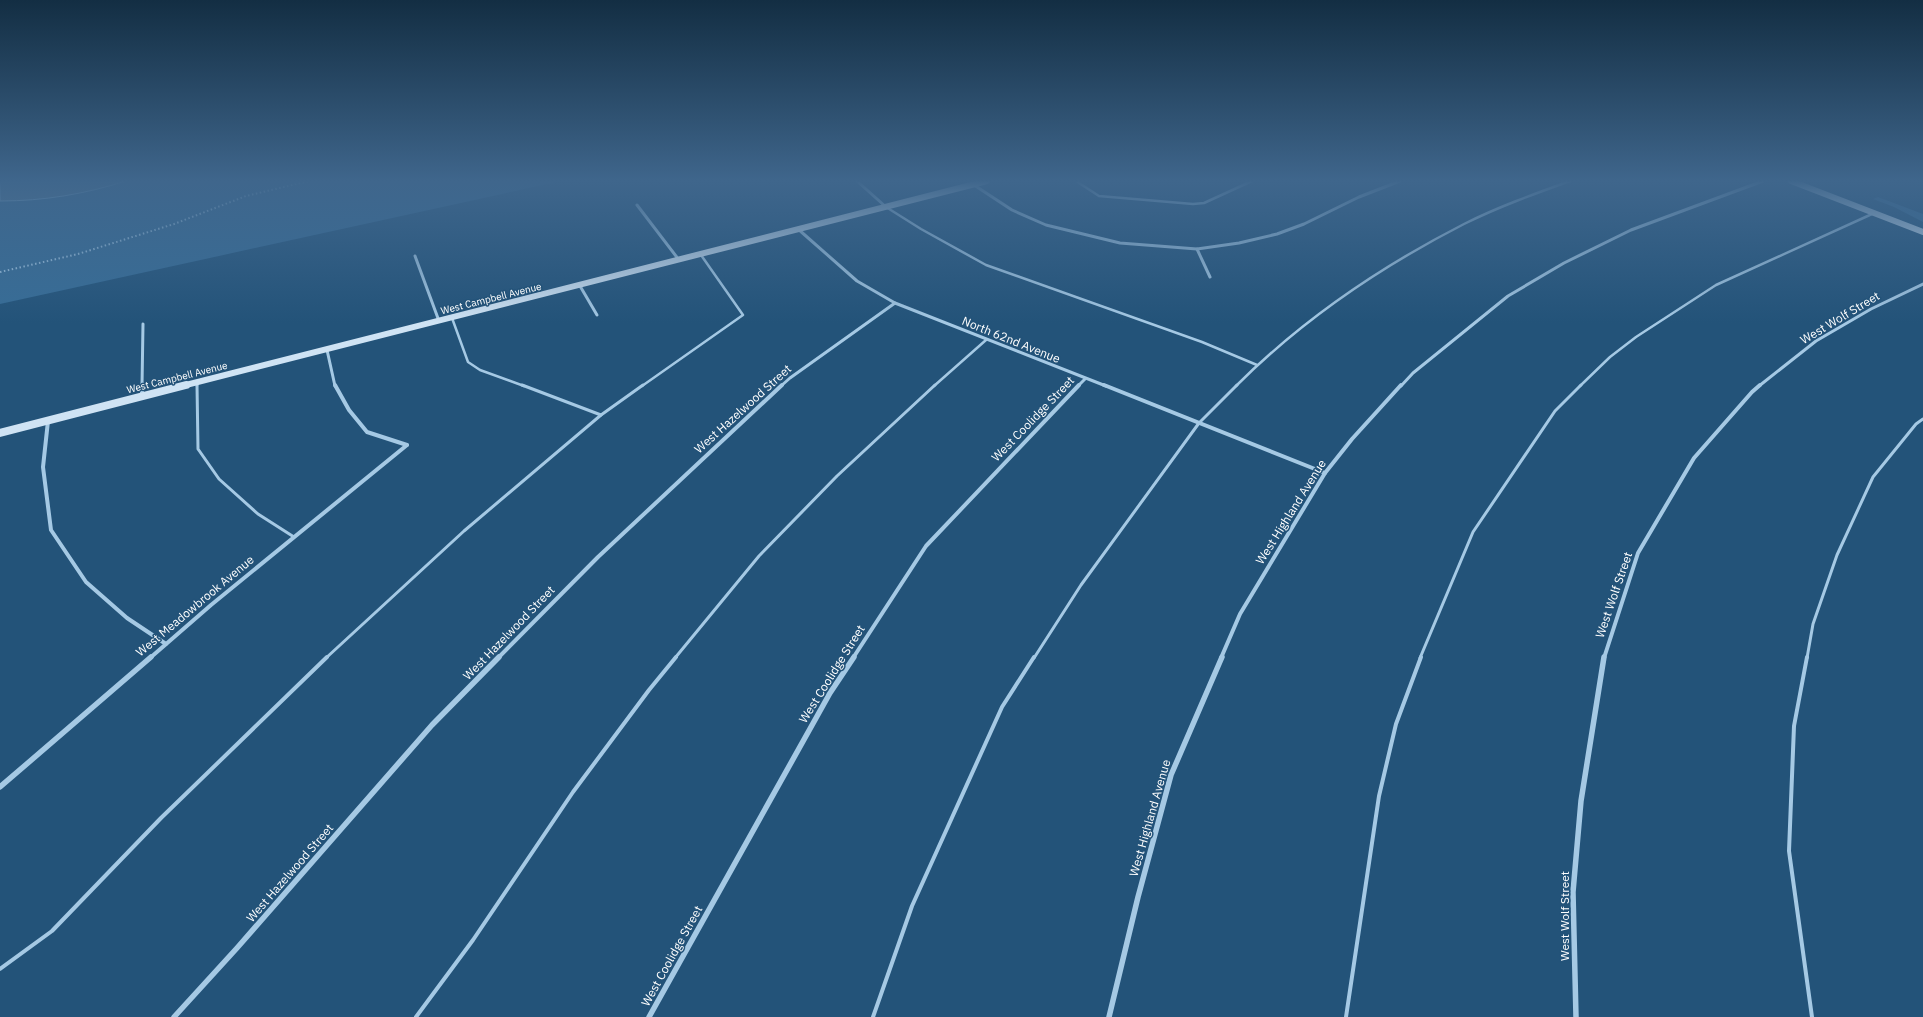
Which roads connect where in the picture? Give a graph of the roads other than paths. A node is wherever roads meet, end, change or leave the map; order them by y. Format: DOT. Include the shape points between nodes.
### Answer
graph roads {
  1 [pos="655,228"];
  2 [pos="920,228"];
  3 [pos="1060,228"];
  4 [pos="1292,228"];
  5 [pos="1456,228"];
  6 [pos="1635,228"];
  7 [pos="1839,228"];
  8 [pos="798,229"];
  9 [pos="1197,248"];
  10 [pos="701,255"];
  11 [pos="415,256"];
  12 [pos="679,260"];
  13 [pos="1210,277"];
  14 [pos="1923,284"];
  15 [pos="580,286"];
  16 [pos="895,303"];
  17 [pos="597,315"];
  18 [pos="452,318"];
  19 [pos="439,322"];
  20 [pos="143,324"];
  21 [pos="986,340"];
  22 [pos="327,350"];
  23 [pos="1257,365"];
  24 [pos="1084,379"];
  25 [pos="197,382"];
  26 [pos="142,397"];
  27 [pos="602,415"];
  28 [pos="1923,419"];
  29 [pos="48,421"];
  30 [pos="1199,423"];
  31 [pos="0,433"];
  32 [pos="1325,473"];
  33 [pos="294,537"];
  34 [pos="166,644"];
  35 [pos="0,787"];
  36 [pos="0,969"];
  37 [pos="174,1017"];
  38 [pos="416,1017"];
  39 [pos="649,1017"];
  40 [pos="874,1017"];
  41 [pos="1109,1017"];
  42 [pos="1346,1017"];
  43 [pos="1576,1017"];
  44 [pos="1812,1017"];
  1 -- 12 [label="street"];
  2 -- 23 [label="lane" via="986,265 1202,342"];
  3 -- 9 [label="street" via="1120,243"];
  4 -- 9 [label="street" via="1239,243"];
  5 -- 23 [label="lane" via="1371,278 1320,312"];
  6 -- 32 [label="street, West Highland Avenue" via="1564,263 1508,296 1462,332 1413,373 1352,439"];
  7 -- 42 [label="lane" via="1716,286 1636,337 1610,357 1555,411 1473,532 1431,629 1396,724 1379,796"];
  8 -- 10 [label="street, West Campbell Avenue"];
  8 -- 16 [label="street, North 62nd Avenue" via="857,281"];
  9 -- 13 [label="street"];
  10 -- 12 [label="street, West Campbell Avenue"];
  10 -- 27 [label="lane" via="743,315"];
  11 -- 19 [label="street"];
  12 -- 15 [label="street, West Campbell Avenue"];
  14 -- 43 [label="street, West Wolf Street" via="1871,309 1816,341 1752,392 1694,458 1638,553 1604,656 1581,801 1572,892"];
  15 -- 17 [label="street"];
  15 -- 18 [label="street, West Campbell Avenue"];
  16 -- 21 [label="street, North 62nd Avenue"];
  16 -- 37 [label="street, West Hazelwood Street" via="790,378 598,557 432,725"];
  18 -- 19 [label="street, West Campbell Avenue"];
  18 -- 27 [label="lane" via="468,362 480,370"];
  19 -- 22 [label="street, West Campbell Avenue"];
  20 -- 26 [label="street"];
  21 -- 24 [label="street, North 62nd Avenue"];
  21 -- 38 [label="lane" via="837,476 759,556 649,690 587,773 473,940"];
  22 -- 25 [label="street, West Campbell Avenue"];
  22 -- 33 [label="street, West Meadowbrook Avenue" via="336,389 348,410 367,432 407,445"];
  23 -- 30 [label="lane"];
  24 -- 30 [label="street, North 62nd Avenue"];
  24 -- 39 [label="street, West Coolidge Street" via="926,546 830,693"];
  25 -- 26 [label="street, West Campbell Avenue"];
  25 -- 33 [label="lane" via="198,449 219,479 258,514"];
  26 -- 29 [label="street, West Campbell Avenue"];
  27 -- 36 [label="lane" via="464,531 331,653 161,818 52,931"];
  28 -- 44 [label="lane" via="1916,424 1874,477 1837,555 1813,624 1808,647 1794,726 1789,851"];
  29 -- 31 [label="street, West Campbell Avenue"];
  29 -- 34 [label="street" via="43,467 51,530 86,582 127,618"];
  30 -- 32 [label="street, North 62nd Avenue"];
  30 -- 40 [label="lane" via="1080,585 1002,707 912,906"];
  32 -- 41 [label="street, West Highland Avenue" via="1240,614 1171,775"];
  33 -- 34 [label="street, West Meadowbrook Avenue"];
  34 -- 35 [label="street, West Meadowbrook Avenue"];
}
